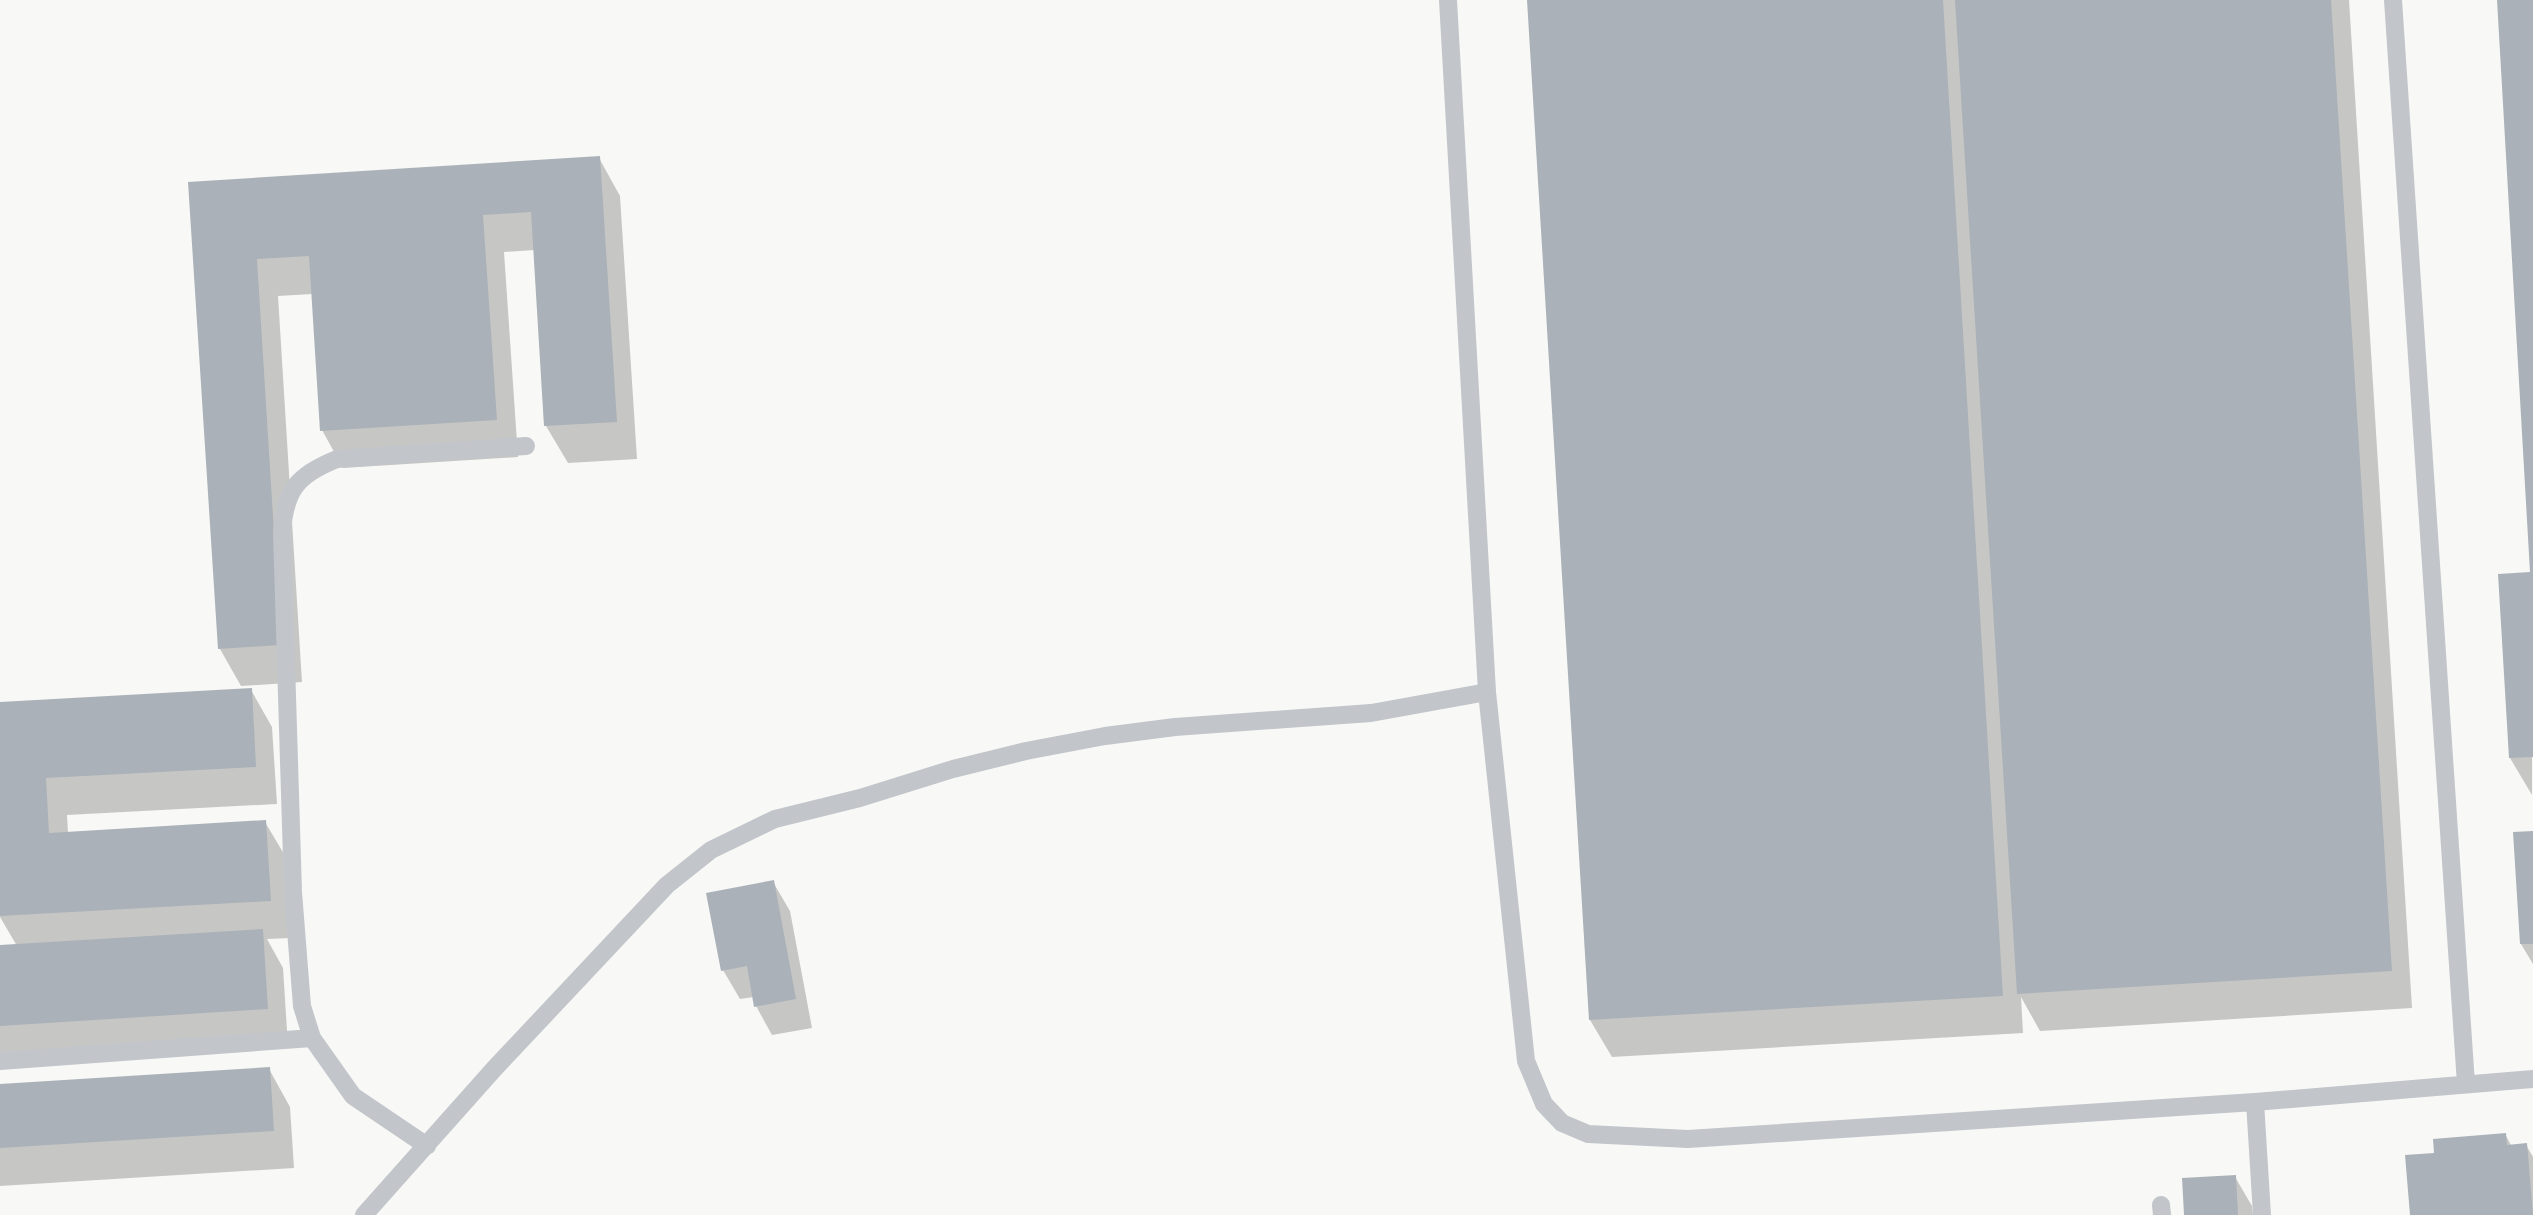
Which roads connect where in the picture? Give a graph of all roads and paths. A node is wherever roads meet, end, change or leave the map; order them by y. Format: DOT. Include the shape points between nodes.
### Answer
graph roads {
  1 [pos="1448,0"];
  2 [pos="2393,0"];
  3 [pos="526,446"];
  4 [pos="1487,692"];
  5 [pos="312,1038"];
  6 [pos="0,1061"];
  7 [pos="2533,1079"];
  8 [pos="2466,1084"];
  9 [pos="2255,1102"];
  10 [pos="427,1146"];
  11 [pos="363,1215"];
  12 [pos="2262,1215"];
  1 -- 4 [label="lane"];
  2 -- 8 [label="lane"];
  3 -- 5 [label="lane" via="337,459 299,480 284,509 293,892 302,1006"];
  4 -- 9 [label="lane" via="1526,1060 1544,1104 1562,1123 1588,1134 1688,1139"];
  4 -- 10 [label="lane" via="1371,713 1105,736 978,763 775,820 712,850 667,885"];
  5 -- 6 [label="lane"];
  5 -- 10 [label="lane" via="354,1096"];
  7 -- 8 [label="lane"];
  8 -- 9 [label="lane"];
  9 -- 12 [label="lane"];
  10 -- 11 [label="lane"];
}
